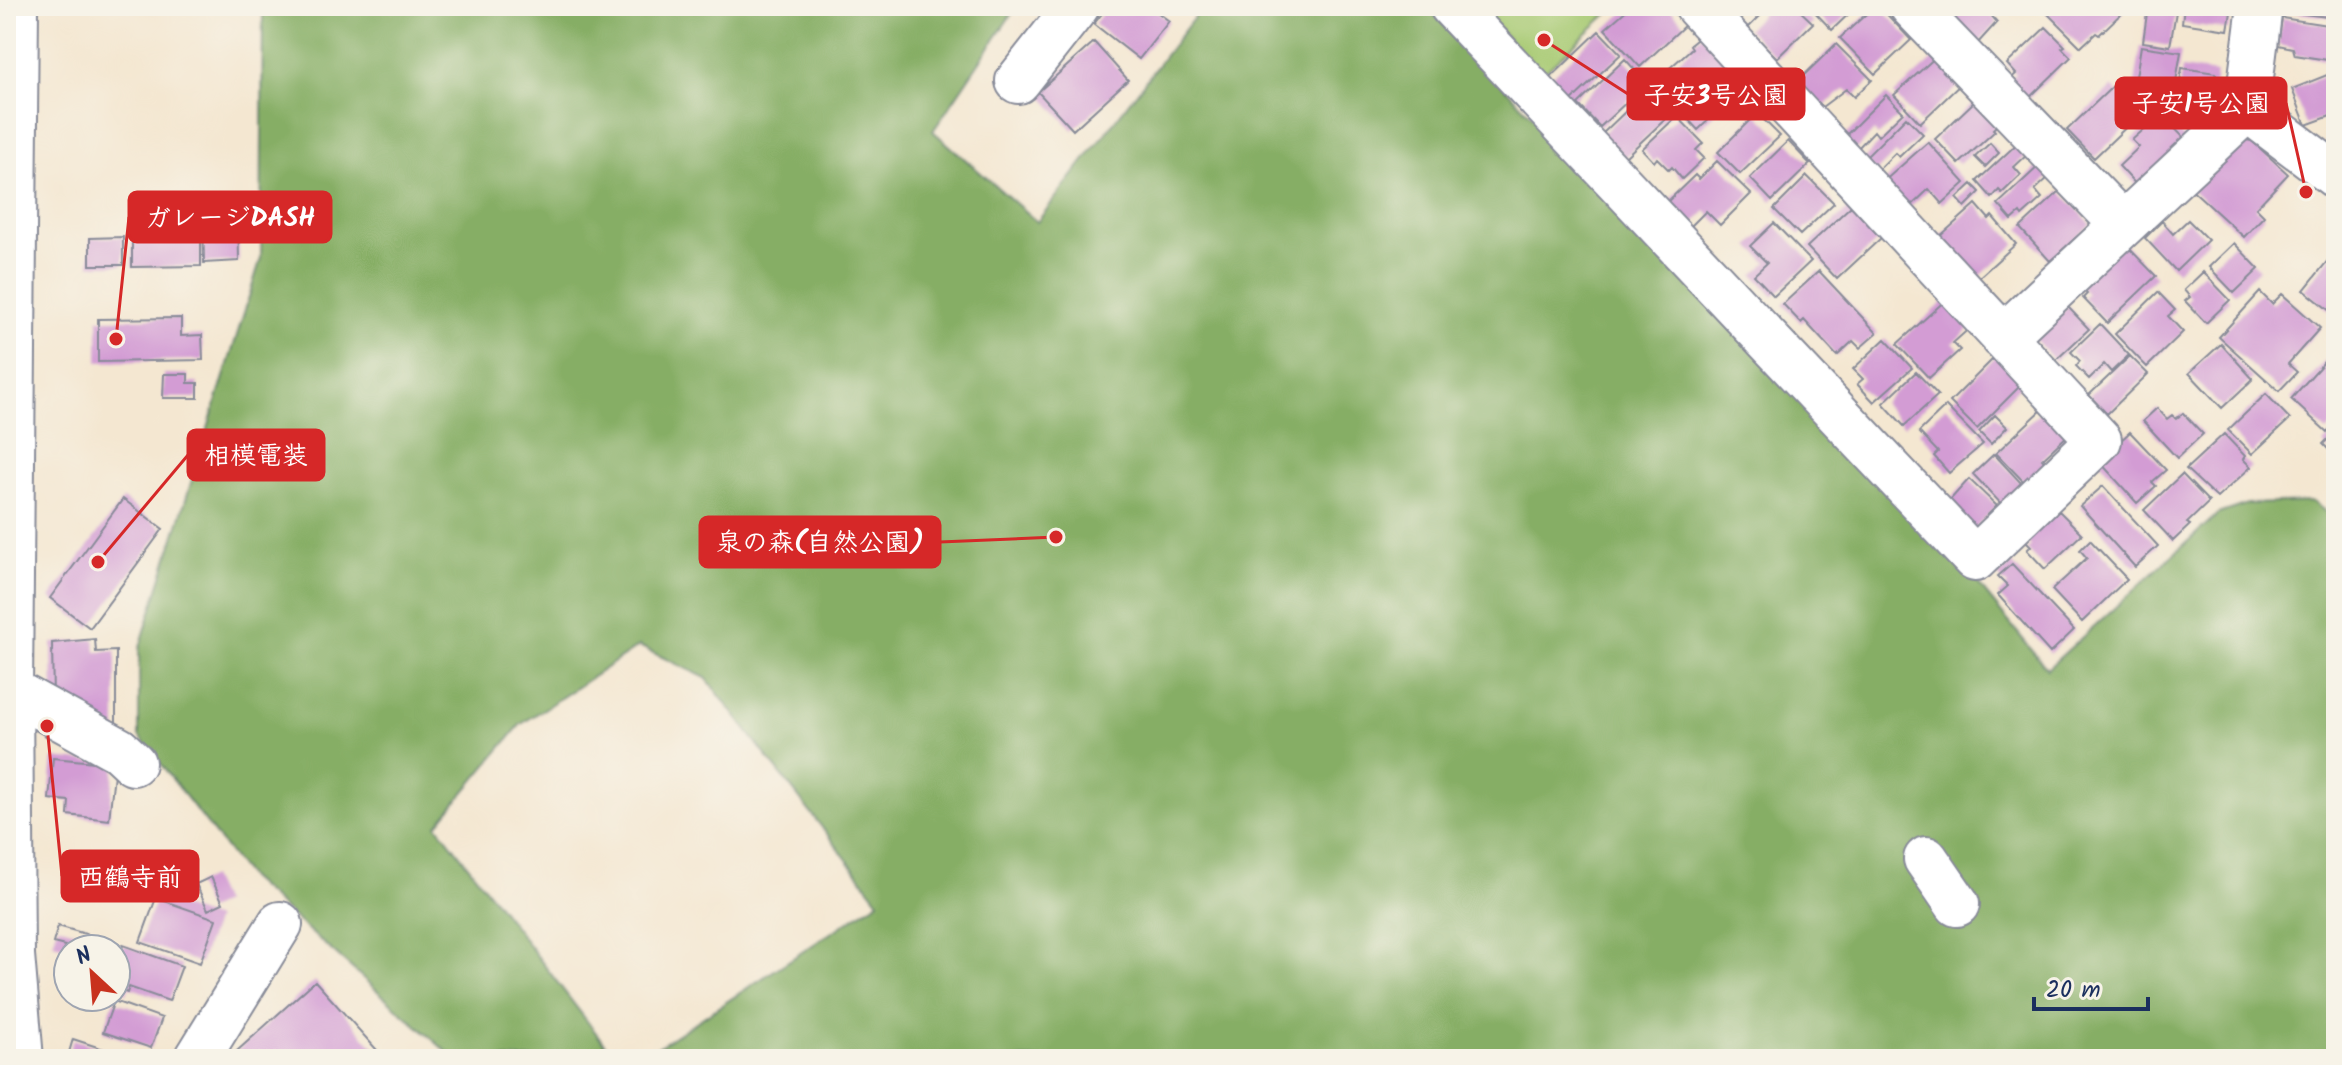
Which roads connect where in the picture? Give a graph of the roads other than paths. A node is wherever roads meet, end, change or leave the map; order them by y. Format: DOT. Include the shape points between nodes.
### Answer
graph roads {
  1 [pos="16,6"];
  2 [pos="1077,6"];
  3 [pos="1452,6"];
  4 [pos="1697,6"];
  5 [pos="1912,6"];
  6 [pos="2260,6"];
  7 [pos="1018,81"];
  8 [pos="2247,109"];
  9 [pos="2336,176"];
  10 [pos="2123,225"];
  11 [pos="2003,337"];
  12 [pos="8,644"];
  13 [pos="10,690"];
  14 [pos="133,763"];
  15 [pos="1926,859"];
  16 [pos="1957,904"];
  17 [pos="280,924"];
  18 [pos="21,1059"];
  19 [pos="197,1059"];
  1 -- 12 [label="street"];
  2 -- 7 [label="street"];
  3 -- 11 [label="street" via="1975,559 2099,440"];
  4 -- 11 [label="street"];
  5 -- 10 [label="street"];
  6 -- 8 [label="street"];
  8 -- 9 [label="street"];
  8 -- 10 [label="street"];
  10 -- 11 [label="street"];
  12 -- 13 [label="street"];
  13 -- 14 [label="street" via="119,750"];
  13 -- 18 [label="street" via="12,955"];
  15 -- 16 [label="street"];
  17 -- 19 [label="street"];
}
